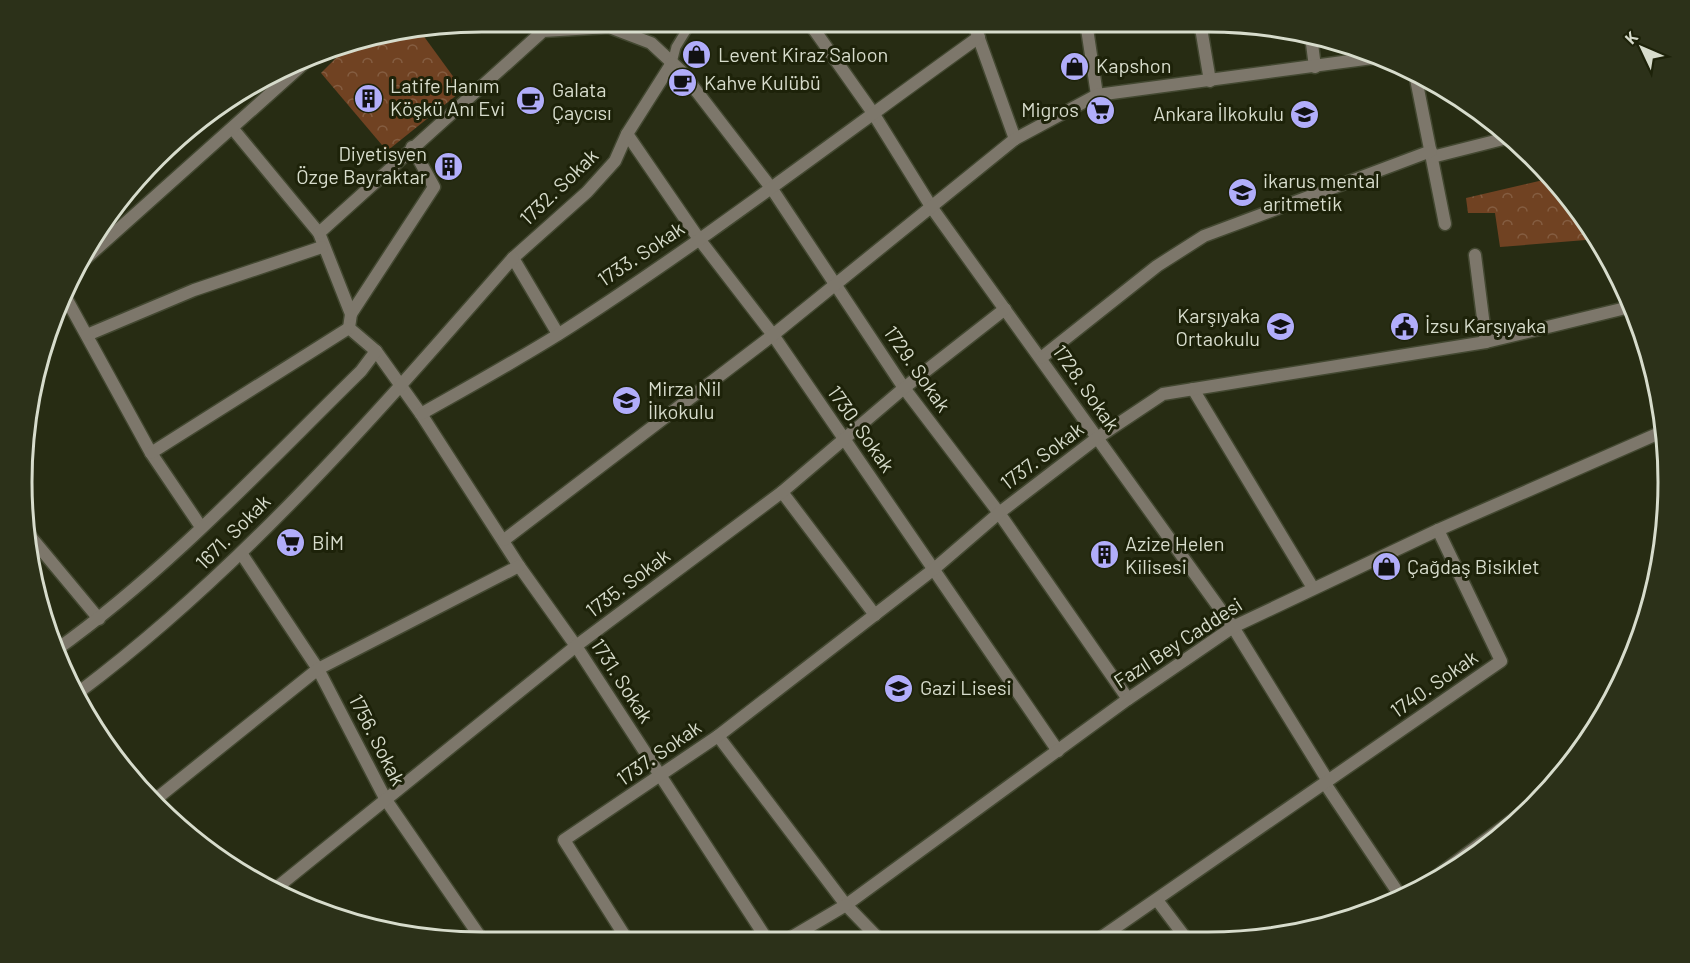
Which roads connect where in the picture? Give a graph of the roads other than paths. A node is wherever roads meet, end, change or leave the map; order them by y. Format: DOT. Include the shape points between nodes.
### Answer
graph roads {
  1 [pos="542,32"];
  2 [pos="622,32"];
  3 [pos="685,32"];
  4 [pos="816,32"];
  5 [pos="977,32"];
  6 [pos="1088,32"];
  7 [pos="1202,32"];
  8 [pos="979,37"];
  9 [pos="1312,44"];
  10 [pos="1364,59"];
  11 [pos="672,63"];
  12 [pos="1315,67"];
  13 [pos="294,73"];
  14 [pos="1210,81"];
  15 [pos="1417,83"];
  16 [pos="1097,95"];
  17 [pos="873,113"];
  18 [pos="233,129"];
  19 [pos="627,134"];
  20 [pos="1015,139"];
  21 [pos="1500,139"];
  22 [pos="412,147"];
  23 [pos="1431,154"];
  24 [pos="772,189"];
  25 [pos="932,208"];
  26 [pos="1444,224"];
  27 [pos="319,233"];
  28 [pos="699,239"];
  29 [pos="322,247"];
  30 [pos="96,250"];
  31 [pos="1475,255"];
  32 [pos="513,258"];
  33 [pos="836,285"];
  34 [pos="69,303"];
  35 [pos="1624,308"];
  36 [pos="1005,309"];
  37 [pos="351,314"];
  38 [pos="349,328"];
  39 [pos="558,334"];
  40 [pos="773,334"];
  41 [pos="87,335"];
  42 [pos="1486,342"];
  43 [pos="376,351"];
  44 [pos="1041,358"];
  45 [pos="401,386"];
  46 [pos="904,388"];
  47 [pos="1193,389"];
  48 [pos="421,414"];
  49 [pos="1656,434"];
  50 [pos="1097,438"];
  51 [pos="844,439"];
  52 [pos="151,453"];
  53 [pos="782,492"];
  54 [pos="999,513"];
  55 [pos="201,527"];
  56 [pos="1438,530"];
  57 [pos="504,540"];
  58 [pos="36,544"];
  59 [pos="241,554"];
  60 [pos="519,566"];
  61 [pos="934,569"];
  62 [pos="1313,588"];
  63 [pos="875,615"];
  64 [pos="99,619"];
  65 [pos="1233,627"];
  66 [pos="63,646"];
  67 [pos="576,646"];
  68 [pos="318,669"];
  69 [pos="83,689"];
  70 [pos="1128,699"];
  71 [pos="718,736"];
  72 [pos="1058,750"];
  73 [pos="661,776"];
  74 [pos="1327,783"];
  75 [pos="160,797"];
  76 [pos="386,800"];
  77 [pos="281,884"];
  78 [pos="1397,890"];
  79 [pos="1157,900"];
  80 [pos="846,905"];
  81 [pos="477,932"];
  82 [pos="622,932"];
  83 [pos="762,932"];
  84 [pos="801,932"];
  85 [pos="872,932"];
  86 [pos="1109,932"];
  87 [pos="1181,932"];
  1 -- 22 [label="street"];
  2 -- 11 [label="street, 1729. Sokak" via="651,43"];
  3 -- 11 [label="street"];
  4 -- 17 [label="street, 1728. Sokak"];
  5 -- 8 [label="street"];
  6 -- 16 [label="street"];
  7 -- 14 [label="street"];
  8 -- 17 [label="street, 1733. Sokak"];
  8 -- 20 [label="street"];
  9 -- 12 [label="street"];
  10 -- 12 [label="street"];
  11 -- 19 [label="street, 1732. Sokak"];
  11 -- 24 [label="street, 1729. Sokak"];
  12 -- 14 [label="street"];
  13 -- 18 [label="street"];
  14 -- 16 [label="street"];
  15 -- 23 [label="street"];
  16 -- 20 [label="street"];
  17 -- 24 [label="street, 1733. Sokak"];
  17 -- 25 [label="street, 1728. Sokak"];
  18 -- 27 [label="street"];
  18 -- 30 [label="street"];
  19 -- 28 [label="street, 1730. Sokak"];
  19 -- 32 [label="street, 1732. Sokak" via="615,161 587,192"];
  20 -- 25 [label="street"];
  21 -- 23 [label="street"];
  22 -- 27 [label="street"];
  22 -- 37 [label="street" via="434,187"];
  23 -- 26 [label="street"];
  23 -- 44 [label="street" via="1204,236 1157,266"];
  24 -- 28 [label="street, 1733. Sokak"];
  24 -- 33 [label="street, 1729. Sokak"];
  25 -- 33 [label="street"];
  25 -- 36 [label="street, 1728. Sokak"];
  27 -- 29 [label="street"];
  28 -- 39 [label="street, 1733. Sokak"];
  28 -- 40 [label="street, 1730. Sokak"];
  29 -- 37 [label="street"];
  29 -- 41 [label="street" via="194,290"];
  31 -- 42 [label="street"];
  32 -- 39 [label="street"];
  32 -- 45 [label="street, 1732. Sokak"];
  33 -- 40 [label="street"];
  33 -- 46 [label="street, 1729. Sokak"];
  34 -- 41 [label="street"];
  35 -- 42 [label="street, 1737. Sokak"];
  36 -- 44 [label="street, 1728. Sokak"];
  36 -- 46 [label="street, 1735. Sokak"];
  37 -- 38 [label="street"];
  38 -- 43 [label="street, 1731. Sokak"];
  38 -- 52 [label="street"];
  39 -- 48 [label="street, 1733. Sokak"];
  40 -- 51 [label="street, 1730. Sokak"];
  40 -- 57 [label="street"];
  41 -- 52 [label="street"];
  42 -- 47 [label="street, 1737. Sokak"];
  43 -- 45 [label="street, 1731. Sokak"];
  43 -- 55 [label="street, 1671. Sokak" via="361,371"];
  44 -- 50 [label="street, 1728. Sokak"];
  45 -- 48 [label="street, 1731. Sokak"];
  45 -- 59 [label="street, 1671. Sokak"];
  46 -- 51 [label="street, 1735. Sokak"];
  46 -- 54 [label="street, 1729. Sokak"];
  47 -- 50 [label="street, 1737. Sokak" via="1163,394"];
  47 -- 62 [label="street"];
  48 -- 57 [label="street, 1731. Sokak"];
  49 -- 56 [label="street, Fazıl Bey Caddesi"];
  50 -- 54 [label="street, 1737. Sokak"];
  50 -- 65 [label="street, 1728. Sokak"];
  51 -- 53 [label="street, 1735. Sokak"];
  51 -- 61 [label="street, 1730. Sokak"];
  52 -- 55 [label="street"];
  53 -- 63 [label="street"];
  53 -- 67 [label="street, 1735. Sokak"];
  54 -- 61 [label="street, 1737. Sokak"];
  54 -- 70 [label="street, 1729. Sokak"];
  55 -- 64 [label="street, 1671. Sokak"];
  56 -- 62 [label="street, Fazıl Bey Caddesi"];
  56 -- 74 [label="street, 1740. Sokak" via="1501,661"];
  57 -- 60 [label="street, 1731. Sokak"];
  58 -- 64 [label="street"];
  59 -- 68 [label="street, 1756. Sokak"];
  59 -- 69 [label="street, 1671. Sokak"];
  60 -- 67 [label="street, 1731. Sokak"];
  60 -- 68 [label="street"];
  61 -- 63 [label="street, 1737. Sokak"];
  61 -- 72 [label="street, 1730. Sokak"];
  62 -- 65 [label="street, Fazıl Bey Caddesi"];
  63 -- 71 [label="street, 1737. Sokak"];
  64 -- 66 [label="street, 1671. Sokak"];
  65 -- 70 [label="street, Fazıl Bey Caddesi"];
  65 -- 74 [label="street, 1728. Sokak"];
  67 -- 73 [label="street, 1731. Sokak"];
  67 -- 76 [label="street, 1735. Sokak"];
  68 -- 75 [label="street"];
  68 -- 76 [label="street, 1756. Sokak"];
  70 -- 72 [label="street, Fazıl Bey Caddesi"];
  71 -- 73 [label="street, 1737. Sokak"];
  71 -- 80 [label="street"];
  72 -- 80 [label="street, Fazıl Bey Caddesi"];
  73 -- 82 [label="street, 1737. Sokak" via="564,840"];
  73 -- 83 [label="street, 1731. Sokak"];
  74 -- 78 [label="street, 1728. Sokak"];
  74 -- 79 [label="street"];
  76 -- 77 [label="street, 1735. Sokak"];
  76 -- 81 [label="street, 1756. Sokak"];
  79 -- 86 [label="street"];
  79 -- 87 [label="street"];
  80 -- 84 [label="street, Fazıl Bey Caddesi"];
  80 -- 85 [label="street"];
}
